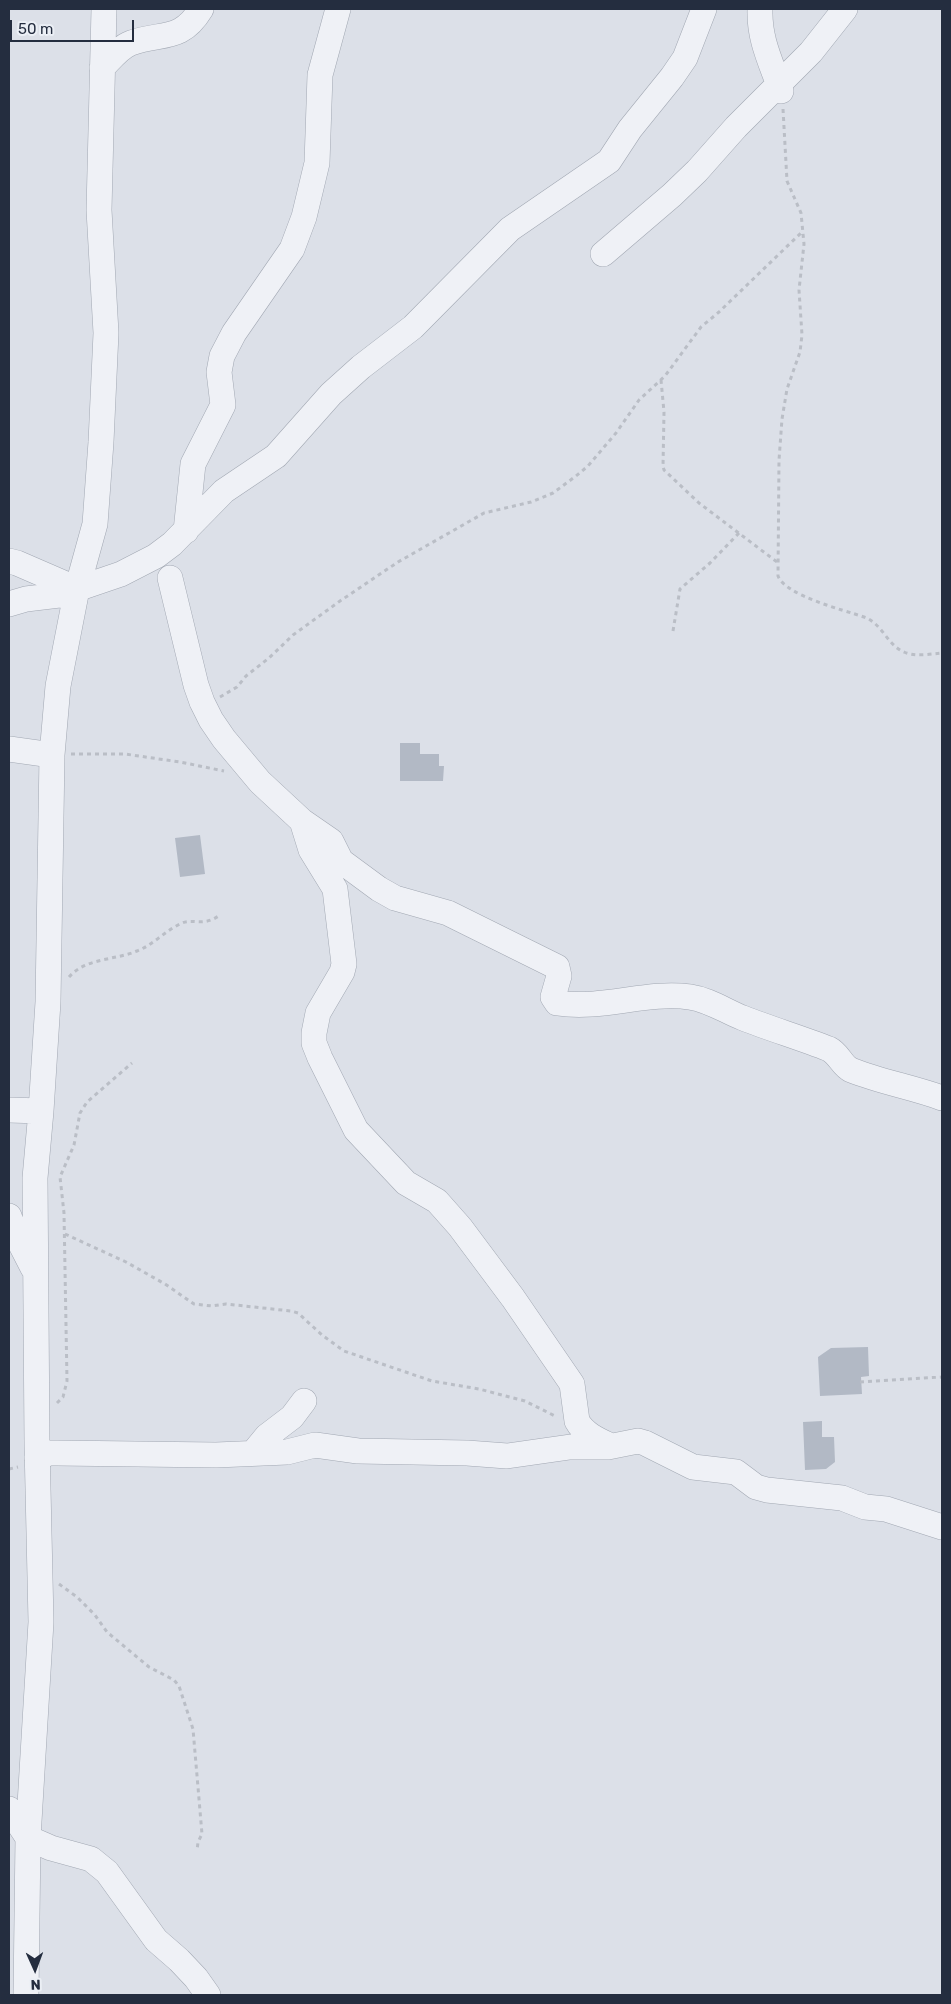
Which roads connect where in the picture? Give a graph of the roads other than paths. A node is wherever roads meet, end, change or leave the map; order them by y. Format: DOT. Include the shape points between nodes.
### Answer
graph roads {
  1 [pos="104,9"];
  2 [pos="201,9"];
  3 [pos="338,9"];
  4 [pos="704,9"];
  5 [pos="760,9"];
  6 [pos="845,9"];
  7 [pos="102,68"];
  8 [pos="780,88"];
  9 [pos="603,254"];
  10 [pos="186,531"];
  11 [pos="9,561"];
  12 [pos="170,578"];
  13 [pos="77,591"];
  14 [pos="9,604"];
  15 [pos="9,749"];
  16 [pos="52,754"];
  17 [pos="302,821"];
  18 [pos="942,1098"];
  19 [pos="9,1110"];
  20 [pos="41,1111"];
  21 [pos="9,1216"];
  22 [pos="36,1273"];
  23 [pos="304,1401"];
  24 [pos="611,1446"];
  25 [pos="253,1453"];
  26 [pos="37,1458"];
  27 [pos="942,1527"];
  28 [pos="9,1809"];
  29 [pos="28,1838"];
  30 [pos="26,1995"];
  31 [pos="208,1995"];
  1 -- 7 [label="street"];
  2 -- 7 [label="street" via="188,27 130,43"];
  3 -- 10 [label="street" via="320,75 317,163 304,217 292,249 234,333 222,356 223,405 193,464"];
  4 -- 10 [label="street" via="684,58 609,161 515,225 413,327 331,394 276,456 224,491"];
  5 -- 8 [label="street" via="763,42"];
  6 -- 8 [label="street"];
  7 -- 13 [label="street" via="99,210 106,333 102,432 95,524"];
  8 -- 9 [label="street" via="678,189"];
  10 -- 13 [label="street" via="156,556"];
  11 -- 13 [label="street"];
  12 -- 17 [label="street" via="196,684 211,720 260,782"];
  13 -- 14 [label="street"];
  13 -- 16 [label="street" via="58,686"];
  15 -- 16 [label="street"];
  16 -- 20 [label="street" via="48,1002"];
  17 -- 18 [label="street" via="331,841 341,861 379,890 395,898 448,913 557,967 559,976 553,996 557,1003 598,1005 664,996 711,1002 742,1018 836,1052 849,1069"];
  17 -- 24 [label="street" via="312,850 335,889 344,964 318,1013 314,1043 320,1058 356,1130 406,1183 437,1201 445,1210 513,1298 572,1384 577,1421 586,1432"];
  19 -- 20 [label="street"];
  20 -- 22 [label="street" via="35,1178"];
  21 -- 22 [label="street"];
  22 -- 26 [label="street"];
  23 -- 25 [label="street" via="292,1417 267,1436"];
  24 -- 25 [label="street" via="570,1447 507,1456 467,1452 358,1451 315,1445 287,1452"];
  24 -- 27 [label="street" via="642,1441 693,1468 736,1472 756,1487 842,1498"];
  25 -- 26 [label="street" via="49,1453"];
  26 -- 29 [label="street" via="42,1622"];
  28 -- 29 [label="street"];
  29 -- 30 [label="street"];
  29 -- 31 [label="street" via="83,1856 100,1866 156,1940 179,1960"];
}
